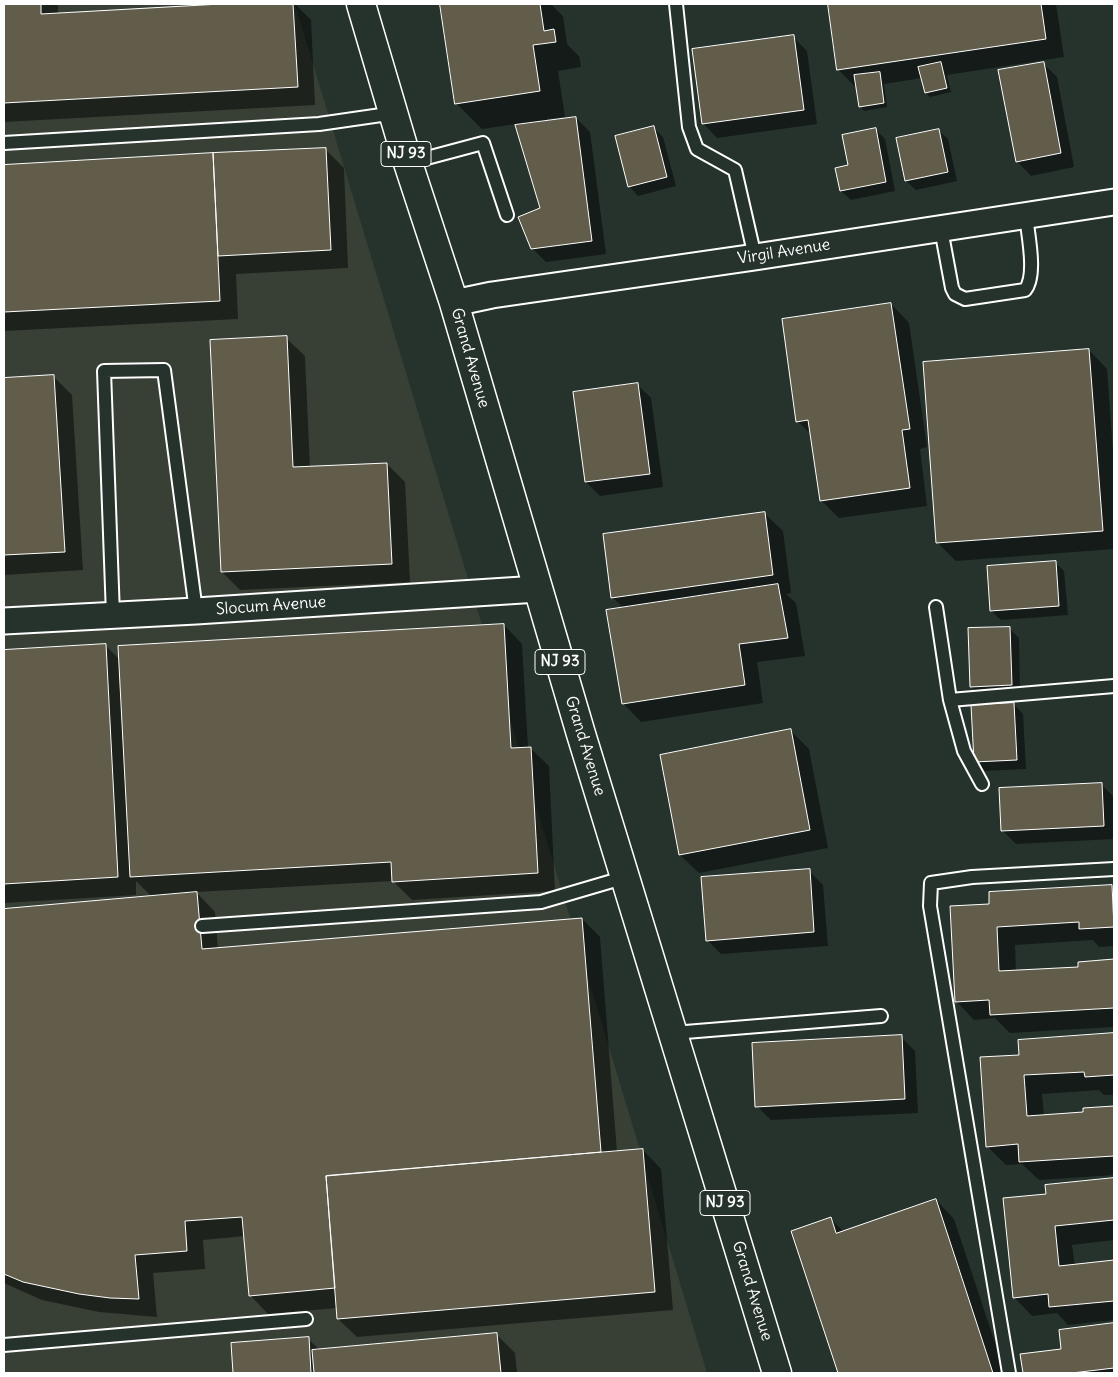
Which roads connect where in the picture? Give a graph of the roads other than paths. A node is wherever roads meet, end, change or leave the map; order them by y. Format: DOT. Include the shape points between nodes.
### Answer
graph roads {
  1 [pos="361,4"];
  2 [pos="676,4"];
  3 [pos="394,113"];
  4 [pos="4,143"];
  5 [pos="408,163"];
  6 [pos="1114,202"];
  7 [pos="507,215"];
  8 [pos="1026,216"];
  9 [pos="941,229"];
  10 [pos="755,257"];
  11 [pos="454,303"];
  12 [pos="538,589"];
  13 [pos="936,607"];
  14 [pos="196,611"];
  15 [pos="113,615"];
  16 [pos="4,621"];
  17 [pos="1114,686"];
  18 [pos="950,700"];
  19 [pos="982,784"];
  20 [pos="1114,869"];
  21 [pos="626,877"];
  22 [pos="202,926"];
  23 [pos="881,1016"];
  24 [pos="673,1033"];
  25 [pos="306,1319"];
  26 [pos="4,1345"];
  27 [pos="777,1373"];
  28 [pos="1009,1373"];
  1 -- 3 [label="main road, Grand Avenue / NJ 93"];
  2 -- 10 [label="lane" via="689,127 698,149 735,170"];
  3 -- 4 [label="lane" via="319,124"];
  3 -- 5 [label="main road, Grand Avenue / NJ 93"];
  5 -- 7 [label="lane" via="483,143"];
  5 -- 11 [label="main road, Grand Avenue / NJ 93"];
  6 -- 8 [label="street, Virgil Avenue"];
  8 -- 9 [label="street, Virgil Avenue"];
  8 -- 9 [label="lane" via="1031,274 1028,286 1015,292 966,299 956,294 952,288"];
  9 -- 10 [label="street, Virgil Avenue"];
  10 -- 11 [label="street, Virgil Avenue"];
  11 -- 12 [label="main road, Grand Avenue / NJ 93"];
  12 -- 14 [label="street, Slocum Avenue"];
  12 -- 21 [label="main road, Grand Avenue / NJ 93"];
  13 -- 18 [label="lane"];
  14 -- 15 [label="street, Slocum Avenue"];
  14 -- 15 [label="lane" via="164,370 104,371"];
  15 -- 16 [label="street, Slocum Avenue"];
  17 -- 18 [label="lane"];
  18 -- 19 [label="lane" via="964,751"];
  20 -- 28 [label="lane" via="931,883 930,906"];
  21 -- 22 [label="lane" via="542,902"];
  21 -- 24 [label="main road, Grand Avenue / NJ 93"];
  23 -- 24 [label="lane"];
  24 -- 27 [label="main road, Grand Avenue / NJ 93"];
  25 -- 26 [label="lane"];
}
